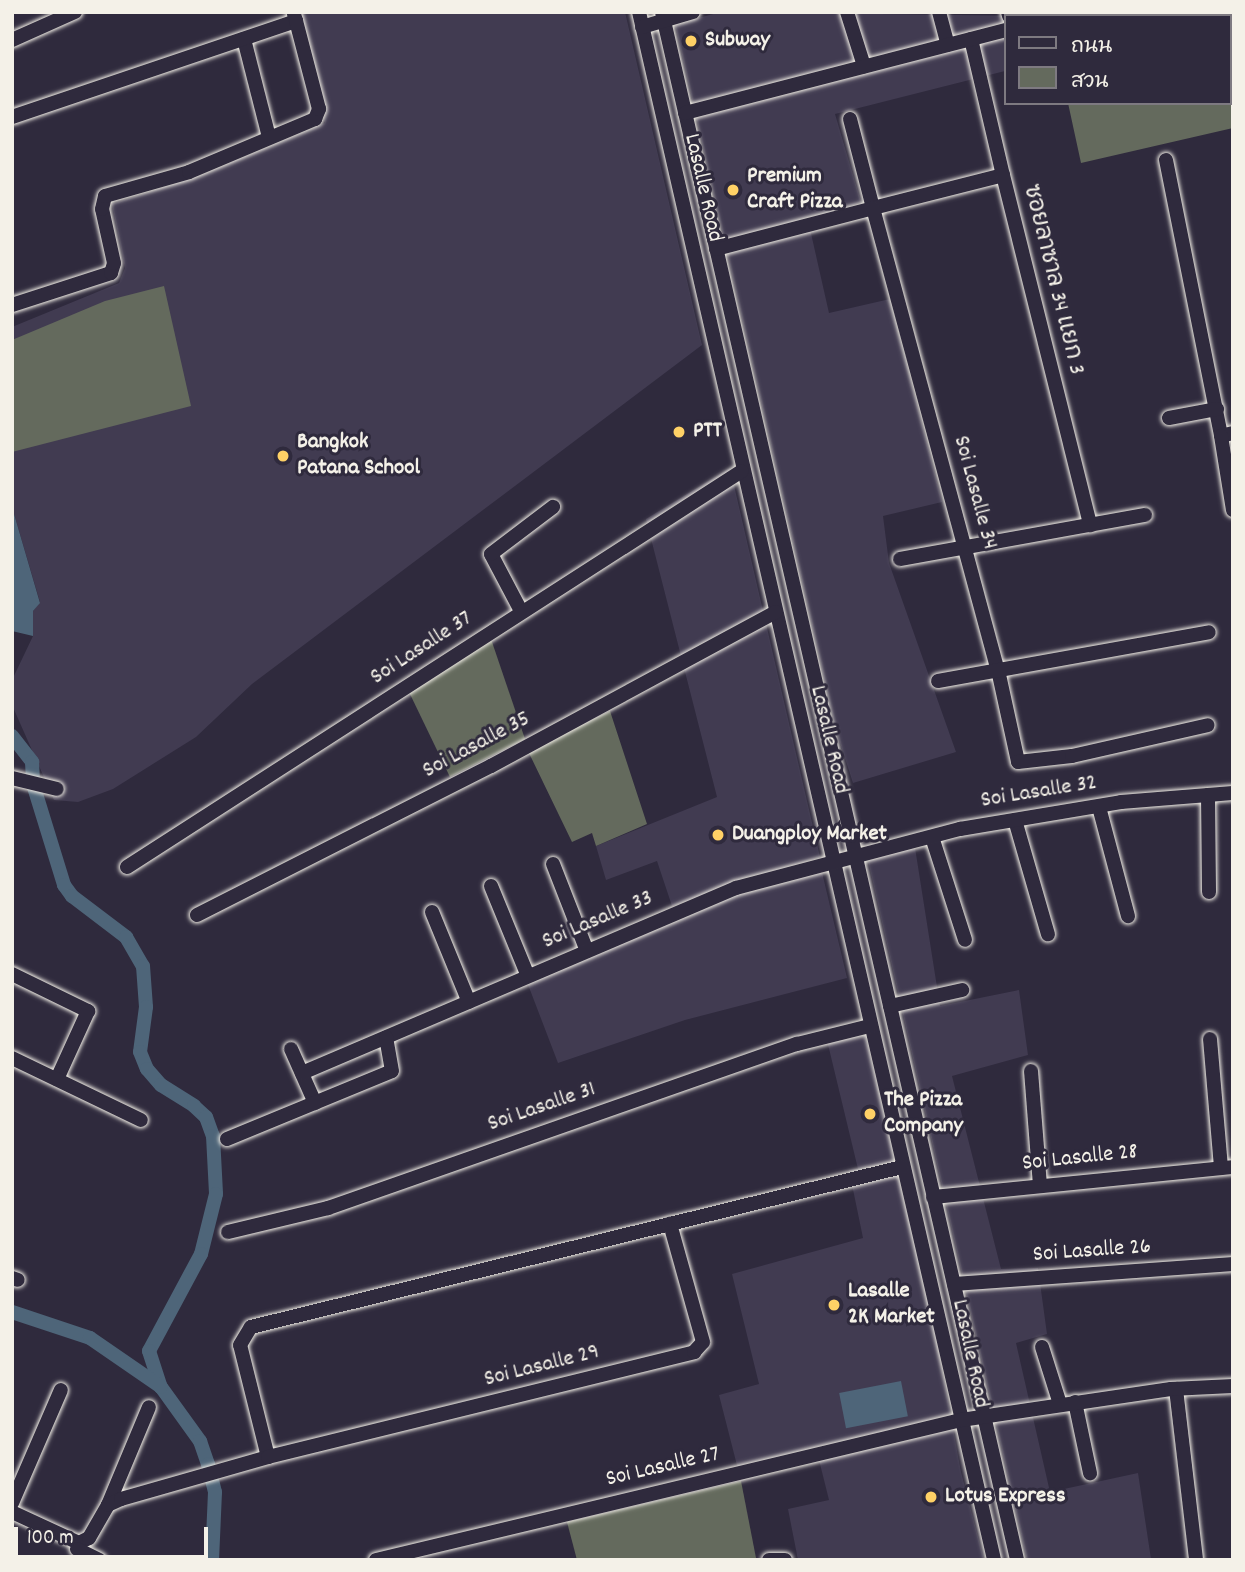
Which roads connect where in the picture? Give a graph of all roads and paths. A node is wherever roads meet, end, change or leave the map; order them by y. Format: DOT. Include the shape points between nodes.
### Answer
graph roads {
  1 [pos="75,12"];
  2 [pos="639,12"];
  3 [pos="693,12"];
  4 [pos="847,12"];
  5 [pos="939,12"];
  6 [pos="295,17"];
  7 [pos="663,17"];
  8 [pos="642,27"];
  9 [pos="1004,30"];
  10 [pos="244,38"];
  11 [pos="971,39"];
  12 [pos="12,40"];
  13 [pos="948,45"];
  14 [pos="864,66"];
  15 [pos="685,113"];
  16 [pos="12,117"];
  17 [pos="850,119"];
  18 [pos="269,137"];
  19 [pos="1166,160"];
  20 [pos="1003,175"];
  21 [pos="873,208"];
  22 [pos="716,249"];
  23 [pos="12,305"];
  24 [pos="1217,409"];
  25 [pos="1169,418"];
  26 [pos="1227,435"];
  27 [pos="743,471"];
  28 [pos="553,507"];
  29 [pos="1233,510"];
  30 [pos="1145,515"];
  31 [pos="1090,525"];
  32 [pos="965,546"];
  33 [pos="900,559"];
  34 [pos="521,611"];
  35 [pos="776,612"];
  36 [pos="1209,632"];
  37 [pos="998,670"];
  38 [pos="938,681"];
  39 [pos="1208,725"];
  40 [pos="13,778"];
  41 [pos="57,789"];
  42 [pos="1233,793"];
  43 [pos="1208,795"];
  44 [pos="1099,807"];
  45 [pos="1015,820"];
  46 [pos="932,837"];
  47 [pos="856,856"];
  48 [pos="833,861"];
  49 [pos="552,864"];
  50 [pos="127,867"];
  51 [pos="491,887"];
  52 [pos="1209,892"];
  53 [pos="432,912"];
  54 [pos="197,915"];
  55 [pos="1128,916"];
  56 [pos="1048,934"];
  57 [pos="965,940"];
  58 [pos="587,951"];
  59 [pos="12,974"];
  60 [pos="528,976"];
  61 [pos="962,990"];
  62 [pos="469,1002"];
  63 [pos="890,1006"];
  64 [pos="870,1026"];
  65 [pos="386,1038"];
  66 [pos="1210,1039"];
  67 [pos="291,1049"];
  68 [pos="12,1058"];
  69 [pos="1031,1070"];
  70 [pos="302,1073"];
  71 [pos="57,1079"];
  72 [pos="315,1104"];
  73 [pos="141,1120"];
  74 [pos="227,1139"];
  75 [pos="902,1167"];
  76 [pos="1227,1168"];
  77 [pos="1040,1186"];
  78 [pos="933,1198"];
  79 [pos="670,1224"];
  80 [pos="229,1232"];
  81 [pos="1233,1264"];
  82 [pos="954,1284"];
  83 [pos="1042,1347"];
  84 [pos="1233,1386"];
  85 [pos="1176,1389"];
  86 [pos="61,1390"];
  87 [pos="1075,1402"];
  88 [pos="1060,1404"];
  89 [pos="149,1407"];
  90 [pos="984,1416"];
  91 [pos="961,1420"];
  92 [pos="268,1457"];
  93 [pos="1090,1473"];
  94 [pos="12,1503"];
  95 [pos="108,1505"];
  96 [pos="12,1512"];
  97 [pos="76,1551"];
  98 [pos="100,1560"];
  99 [pos="376,1560"];
  100 [pos="769,1560"];
  101 [pos="785,1560"];
  102 [pos="994,1560"];
  103 [pos="1017,1560"];
  104 [pos="1196,1560"];
  1 -- 12 [label="street"];
  2 -- 8 [label="street, Lasalle Road"];
  3 -- 7 [label="street"];
  4 -- 14 [label="street"];
  5 -- 13 [label="street"];
  6 -- 10 [label="street"];
  6 -- 18 [label="street" via="319,116"];
  7 -- 8 [label="street"];
  7 -- 15 [label="street, Lasalle Road"];
  8 -- 27 [label="street, Lasalle Road"];
  9 -- 11 [label="street"];
  10 -- 16 [label="street"];
  10 -- 18 [label="street"];
  11 -- 13 [label="street"];
  11 -- 20 [label="street"];
  13 -- 14 [label="street"];
  14 -- 15 [label="street"];
  15 -- 22 [label="street, Lasalle Road"];
  17 -- 21 [label="street, Soi Lasalle 34"];
  18 -- 23 [label="street" via="188,172 105,196 102,209 114,263 111,273"];
  19 -- 24 [label="street"];
  20 -- 21 [label="street, ซอยลาซาล 34 แยก 3"];
  20 -- 31 [label="street, ซอยลาซาล 34 แยก 3"];
  21 -- 22 [label="street"];
  21 -- 32 [label="street, Soi Lasalle 34"];
  22 -- 47 [label="street, Lasalle Road"];
  24 -- 25 [label="street"];
  24 -- 26 [label="street"];
  26 -- 29 [label="street"];
  27 -- 34 [label="street, Soi Lasalle 37"];
  27 -- 35 [label="street, Lasalle Road"];
  28 -- 34 [label="street" via="491,554"];
  30 -- 31 [label="street"];
  31 -- 32 [label="street"];
  32 -- 33 [label="street"];
  32 -- 37 [label="street, Soi Lasalle 34"];
  34 -- 50 [label="street, Soi Lasalle 37"];
  35 -- 48 [label="street, Lasalle Road"];
  35 -- 54 [label="street, Soi Lasalle 35" via="491,766"];
  36 -- 37 [label="street"];
  37 -- 38 [label="street"];
  37 -- 39 [label="street, Soi Lasalle 34" via="1017,762 1072,756"];
  40 -- 41 [label="street"];
  42 -- 43 [label="street, Soi Lasalle 32"];
  43 -- 44 [label="street, Soi Lasalle 32"];
  43 -- 52 [label="street"];
  44 -- 45 [label="street, Soi Lasalle 32"];
  44 -- 55 [label="street"];
  45 -- 46 [label="street, Soi Lasalle 32"];
  45 -- 56 [label="street"];
  46 -- 47 [label="street, Soi Lasalle 32"];
  46 -- 57 [label="street"];
  47 -- 48 [label="street, Soi Lasalle 33"];
  47 -- 63 [label="street, Lasalle Road"];
  48 -- 58 [label="street, Soi Lasalle 33" via="713,896"];
  48 -- 64 [label="street, Lasalle Road"];
  49 -- 58 [label="street"];
  51 -- 60 [label="street"];
  53 -- 62 [label="street"];
  58 -- 60 [label="street, Soi Lasalle 33"];
  59 -- 71 [label="street" via="88,1011"];
  60 -- 62 [label="street, Soi Lasalle 33"];
  61 -- 63 [label="street"];
  62 -- 65 [label="street, Soi Lasalle 33"];
  63 -- 78 [label="street, Lasalle Road"];
  64 -- 75 [label="street, Lasalle Road"];
  64 -- 80 [label="street, Soi Lasalle 31" via="797,1044 328,1208"];
  65 -- 70 [label="street, Soi Lasalle 33"];
  65 -- 72 [label="street" via="393,1070"];
  66 -- 76 [label="street"];
  67 -- 70 [label="street"];
  68 -- 71 [label="street"];
  69 -- 77 [label="street"];
  70 -- 72 [label="street"];
  71 -- 73 [label="street"];
  72 -- 74 [label="street"];
  75 -- 79 [label="street"];
  75 -- 91 [label="street, Lasalle Road"];
  76 -- 77 [label="street, Soi Lasalle 28"];
  77 -- 78 [label="street, Soi Lasalle 28"];
  78 -- 82 [label="street, Lasalle Road"];
  79 -- 92 [label="street" via="251,1327 240,1345"];
  79 -- 92 [label="street, Soi Lasalle 29" via="702,1342 694,1353"];
  81 -- 82 [label="street, Soi Lasalle 26"];
  82 -- 90 [label="street, Lasalle Road"];
  83 -- 88 [label="street"];
  84 -- 85 [label="street, Soi Lasalle 27"];
  85 -- 87 [label="street, Soi Lasalle 27"];
  85 -- 104 [label="street"];
  86 -- 94 [label="street"];
  87 -- 88 [label="street, Soi Lasalle 27"];
  87 -- 93 [label="street"];
  88 -- 90 [label="street, Soi Lasalle 27"];
  89 -- 95 [label="street"];
  90 -- 91 [label="street, Soi Lasalle 27"];
  90 -- 103 [label="street, Lasalle Road"];
  91 -- 99 [label="street, Soi Lasalle 27"];
  91 -- 102 [label="street, Lasalle Road"];
  92 -- 95 [label="street, Soi Lasalle 29"];
  95 -- 97 [label="street"];
  96 -- 97 [label="street"];
  97 -- 98 [label="street"];
  100 -- 101 [label="street"];
}
